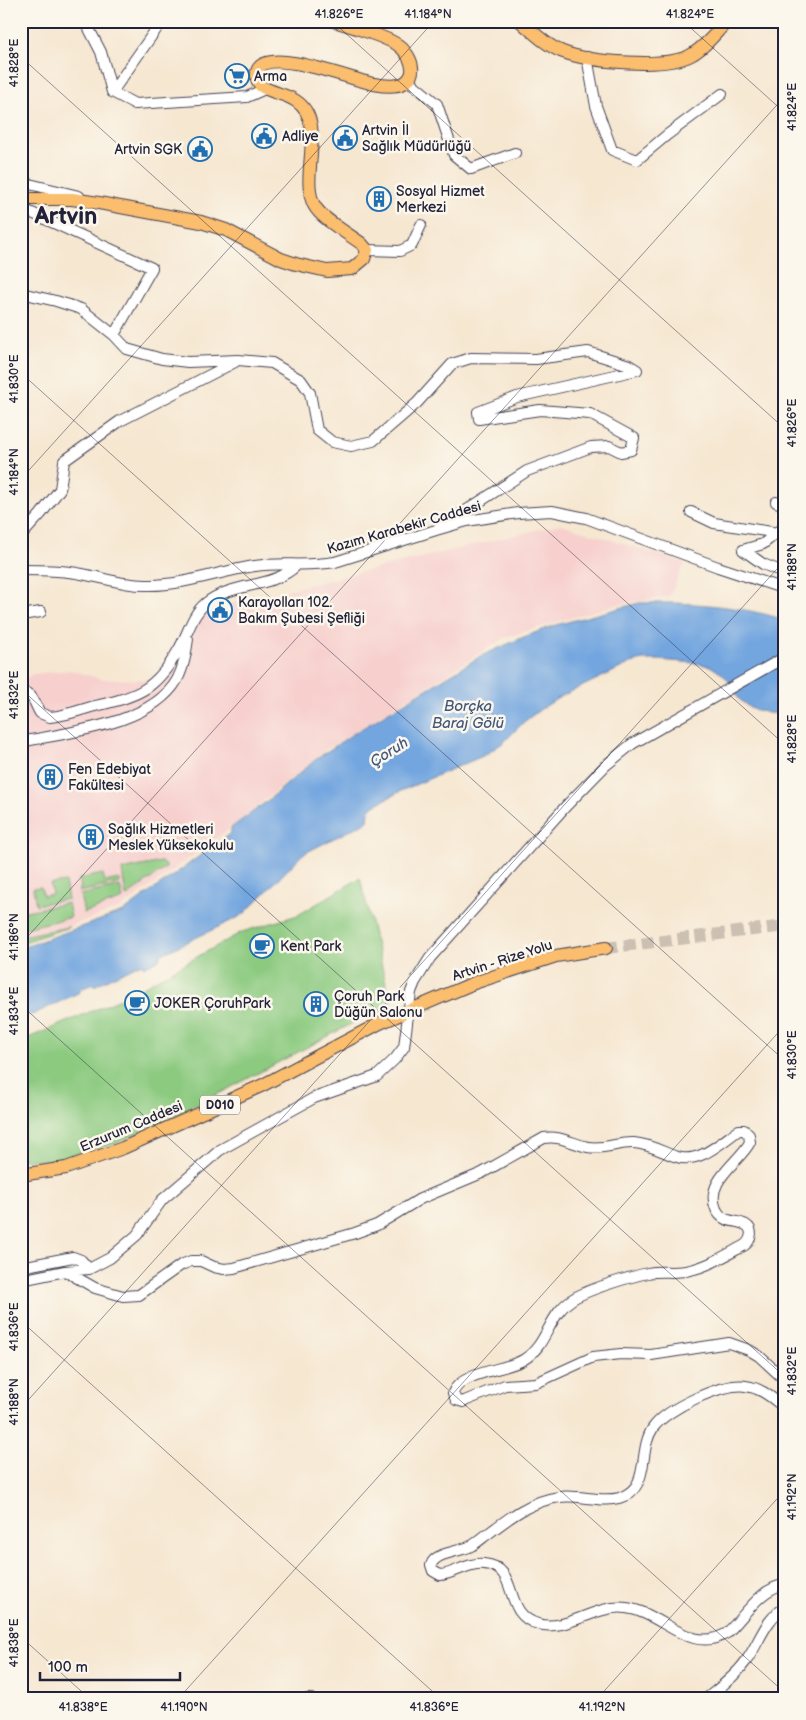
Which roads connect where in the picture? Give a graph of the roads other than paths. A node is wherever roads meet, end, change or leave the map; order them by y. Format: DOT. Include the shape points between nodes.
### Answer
graph roads {
  1 [pos="85,21"];
  2 [pos="162,21"];
  3 [pos="334,21"];
  4 [pos="520,21"];
  5 [pos="727,21"];
  6 [pos="587,57"];
  7 [pos="408,80"];
  8 [pos="265,89"];
  9 [pos="112,92"];
  10 [pos="722,94"];
  11 [pos="515,153"];
  12 [pos="21,182"];
  13 [pos="21,199"];
  14 [pos="99,203"];
  15 [pos="21,208"];
  16 [pos="421,225"];
  17 [pos="367,250"];
  18 [pos="21,293"];
  19 [pos="114,335"];
  20 [pos="238,360"];
  21 [pos="691,512"];
  22 [pos="782,529"];
  23 [pos="436,530"];
  24 [pos="21,536"];
  25 [pos="296,566"];
  26 [pos="21,570"];
  27 [pos="785,573"];
  28 [pos="785,589"];
  29 [pos="41,612"];
  30 [pos="21,614"];
  31 [pos="189,630"];
  32 [pos="785,657"];
  33 [pos="21,691"];
  34 [pos="21,742"];
  35 [pos="606,948"];
  36 [pos="409,1010"];
  37 [pos="21,1175"];
  38 [pos="21,1267"];
  39 [pos="89,1269"];
  40 [pos="65,1271"];
  41 [pos="21,1280"];
  42 [pos="785,1380"];
  43 [pos="785,1408"];
  44 [pos="785,1584"];
  45 [pos="785,1608"];
  46 [pos="308,1699"];
  47 [pos="312,1699"];
  48 [pos="706,1699"];
  1 -- 9 [label="street" via="101,52"];
  2 -- 9 [label="street"];
  3 -- 7 [label="main road" via="398,45 411,62 413,70"];
  4 -- 6 [label="main road" via="552,47"];
  5 -- 6 [label="main road" via="692,55 675,61 639,63"];
  6 -- 10 [label="street" via="596,106 612,150 637,160"];
  7 -- 8 [label="main road" via="395,86 374,84 300,64 274,61 267,62 256,76 257,82"];
  7 -- 11 [label="street" via="437,104 454,155 471,169"];
  8 -- 9 [label="street" via="247,97 135,104"];
  8 -- 17 [label="main road" via="297,102 308,114 311,127 311,199 321,213"];
  12 -- 14 [label="street"];
  13 -- 14 [label="main road" via="72,199"];
  14 -- 17 [label="main road" via="214,226 281,259 319,269 352,269 364,259"];
  15 -- 19 [label="street" via="152,268"];
  16 -- 17 [label="street" via="412,245 400,251"];
  18 -- 19 [label="street" via="81,310"];
  19 -- 20 [label="street" via="126,349 162,359 188,362"];
  20 -- 23 [label="street" via="272,363 301,380 310,393 317,430 332,442 351,446 373,442 417,403 452,364 471,358 536,360 588,352 637,370 517,397 478,412 479,419 540,410 590,414 634,438 631,450 621,452 609,446 591,447 527,471"];
  20 -- 24 [label="street" via="120,421 64,461 60,489"];
  21 -- 22 [label="street" via="714,523"];
  22 -- 27 [label="street" via="763,544 743,550 763,564"];
  23 -- 25 [label="street, Kazım Karabekir Caddesi" via="335,562"];
  23 -- 28 [label="street, Kazım Karabekir Caddesi" via="496,516 566,513"];
  25 -- 26 [label="street, Kazım Karabekir Caddesi" via="256,566 150,585 80,573"];
  25 -- 31 [label="street" via="282,576 214,598 201,608"];
  29 -- 30 [label="street"];
  31 -- 33 [label="street" via="167,670 132,697 50,717 40,713 33,698"];
  31 -- 34 [label="street" via="180,675 171,689 152,705 124,720"];
  32 -- 36 [label="street" via="619,753 430,958 415,982"];
  35 -- 36 [label="main road, Artvin - Rize Yolu / D010" via="556,956 474,983"];
  36 -- 37 [label="main road, Erzurum Caddesi / D010" via="263,1085 131,1144 66,1168"];
  36 -- 39 [label="street" via="404,1047 377,1076 314,1098 220,1150 162,1200 137,1235 110,1258"];
  38 -- 39 [label="street" via="73,1257"];
  39 -- 40 [label="street"];
  40 -- 41 [label="street"];
  40 -- 42 [label="street" via="95,1288 123,1296 139,1295 181,1265 192,1261 224,1270 377,1225 420,1199 482,1172 544,1138 557,1137 600,1148 638,1143 687,1159 705,1154 739,1130 744,1130 749,1134 750,1142 726,1169 714,1200 722,1217 748,1227 751,1233 749,1242 697,1268 648,1273 590,1290 568,1301 554,1316 532,1354 515,1364 461,1383 455,1389 454,1397 463,1402 499,1386 536,1383 586,1359 603,1355 651,1355 729,1343 759,1356"];
  43 -- 44 [label="street" via="765,1393 744,1385 723,1387 681,1405 660,1419 652,1429 644,1448 642,1477 626,1495 610,1499 572,1496 545,1500 518,1513 471,1546 436,1558 431,1565 433,1571 440,1575 475,1564 492,1566 505,1576 519,1612 535,1624 554,1625 604,1609 625,1608 646,1614 703,1641 727,1633 764,1594"];
  45 -- 48 [label="street" via="770,1620 744,1664"];
  46 -- 47 [label="street"];
}
